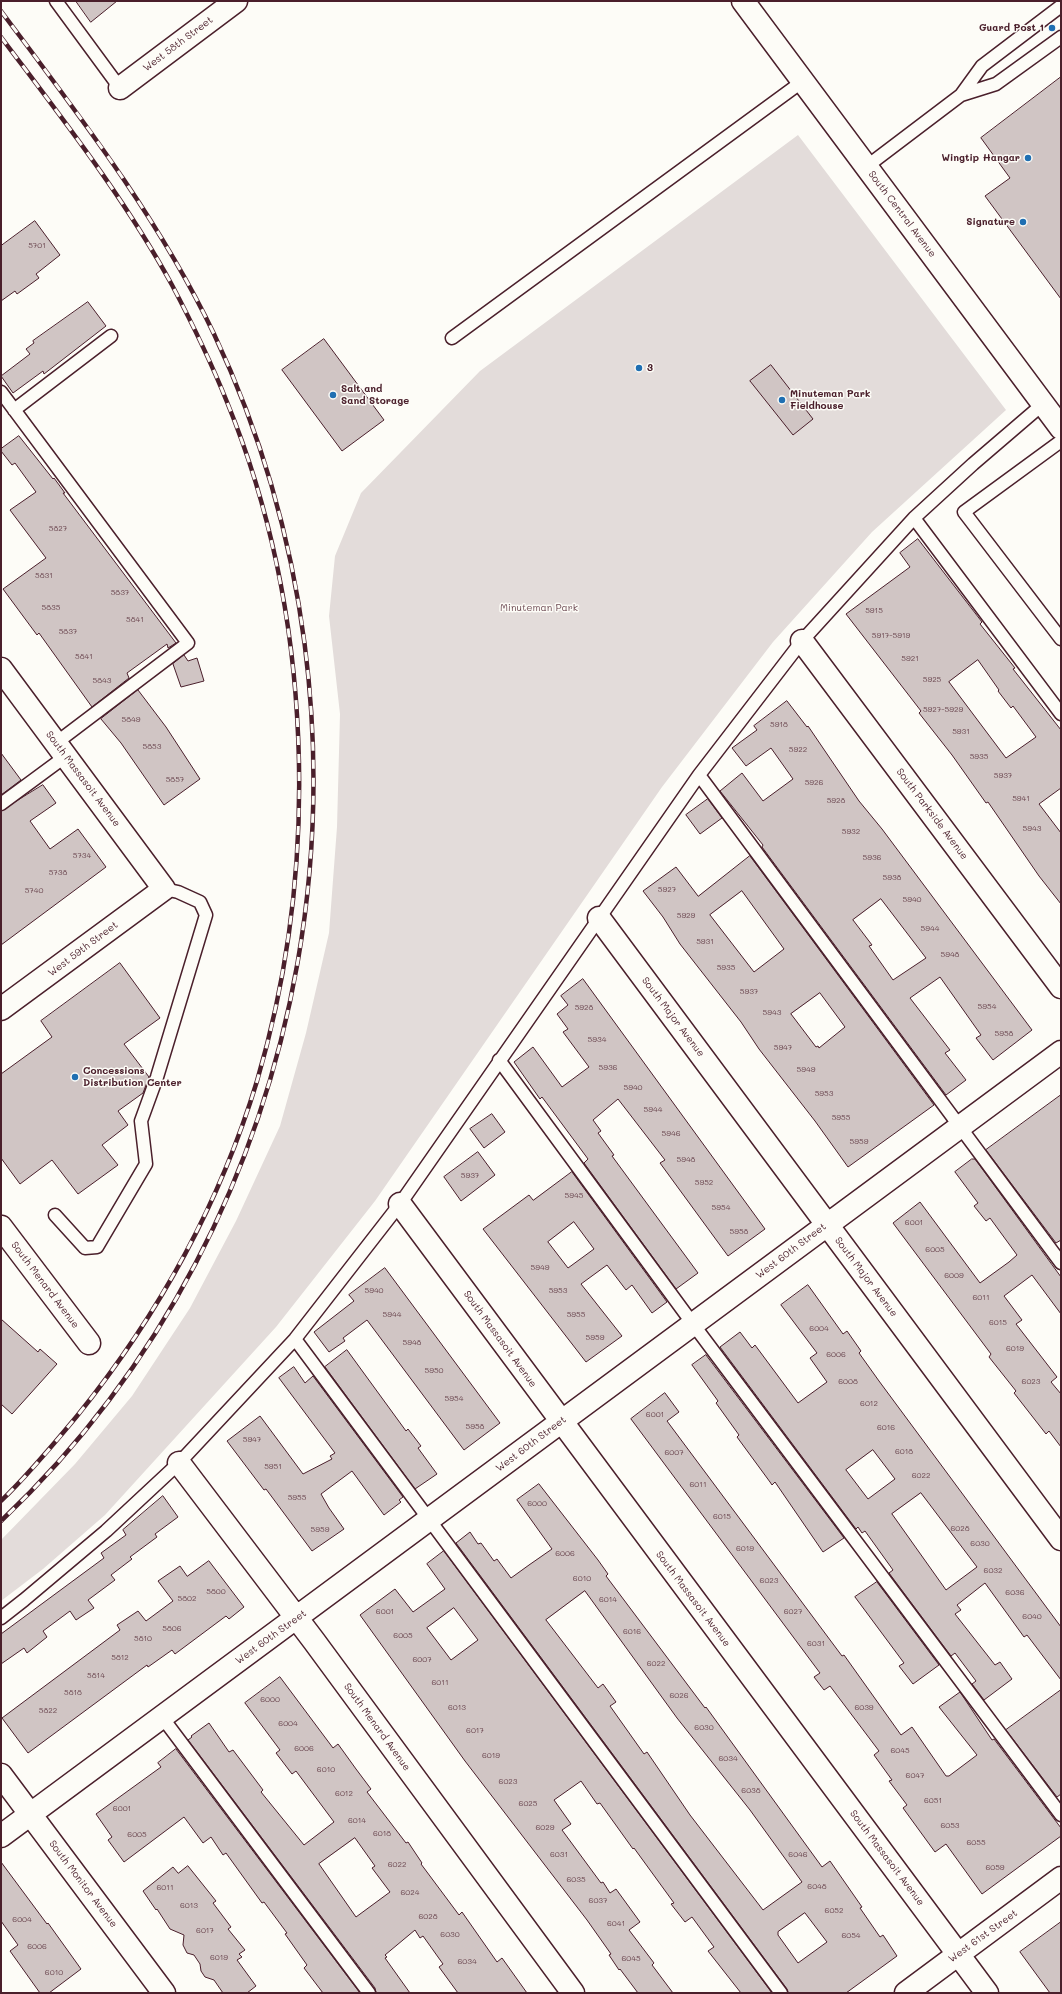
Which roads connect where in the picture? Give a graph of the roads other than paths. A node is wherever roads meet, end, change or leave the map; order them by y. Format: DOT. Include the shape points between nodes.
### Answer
graph roads {
  1 [pos="56,1"];
  2 [pos="236,1"];
  3 [pos="742,1"];
  4 [pos="1061,6"];
  5 [pos="1061,37"];
  6 [pos="802,81"];
  7 [pos="120,88"];
  8 [pos="961,95"];
  9 [pos="866,167"];
  10 [pos="112,336"];
  11 [pos="452,338"];
  12 [pos="1,392"];
  13 [pos="1044,404"];
  14 [pos="14,410"];
  15 [pos="1061,428"];
  16 [pos="1061,441"];
  17 [pos="914,518"];
  18 [pos="1061,639"];
  19 [pos="802,640"];
  20 [pos="1,669"];
  21 [pos="1061,714"];
  22 [pos="61,750"];
  23 [pos="699,775"];
  24 [pos="1,804"];
  25 [pos="164,889"];
  26 [pos="599,918"];
  27 [pos="1061,987"];
  28 [pos="1,1009"];
  29 [pos="1061,1052"];
  30 [pos="499,1060"];
  31 [pos="959,1127"];
  32 [pos="400,1204"];
  33 [pos="55,1216"];
  34 [pos="827,1224"];
  35 [pos="1,1227"];
  36 [pos="1061,1263"];
  37 [pos="693,1324"];
  38 [pos="295,1339"];
  39 [pos="89,1343"];
  40 [pos="561,1422"];
  41 [pos="179,1463"];
  42 [pos="428,1520"];
  43 [pos="1061,1539"];
  44 [pos="1,1618"];
  45 [pos="297,1618"];
  46 [pos="162,1717"];
  47 [pos="1,1775"];
  48 [pos="31,1814"];
  49 [pos="1061,1815"];
  50 [pos="1,1836"];
  51 [pos="1061,1878"];
  52 [pos="958,1954"];
  53 [pos="164,1993"];
  54 [pos="369,1993"];
  55 [pos="573,1993"];
  56 [pos="781,1993"];
  57 [pos="906,1993"];
  58 [pos="987,1993"];
  1 -- 7 [label="lane"];
  2 -- 7 [label="street, West 58th Street"];
  3 -- 6 [label="street, South Central Avenue"];
  4 -- 8 [label="lane" via="982,66"];
  5 -- 8 [label="lane" via="996,84"];
  6 -- 9 [label="street, South Central Avenue"];
  6 -- 11 [label="lane"];
  8 -- 9 [label="lane"];
  9 -- 13 [label="street, South Central Avenue"];
  10 -- 14 [label="lane"];
  12 -- 14 [label="lane"];
  13 -- 15 [label="street, South Central Avenue"];
  13 -- 17 [label="lane"];
  14 -- 22 [label="lane" via="188,643"];
  16 -- 18 [label="lane" via="964,512"];
  17 -- 19 [label="lane"];
  17 -- 21 [label="lane"];
  19 -- 23 [label="lane"];
  19 -- 27 [label="street, South Parkside Avenue"];
  20 -- 22 [label="street, South Massasoit Avenue"];
  22 -- 24 [label="lane"];
  22 -- 25 [label="street, South Massasoit Avenue"];
  23 -- 26 [label="lane"];
  23 -- 31 [label="lane"];
  25 -- 28 [label="street, West 59th Street"];
  25 -- 33 [label="lane" via="200,902 206,915 157,1077 141,1121 146,1164 97,1247 86,1248"];
  26 -- 30 [label="lane"];
  26 -- 34 [label="street, South Major Avenue"];
  29 -- 31 [label="street, West 60th Street"];
  30 -- 32 [label="lane"];
  30 -- 37 [label="lane"];
  31 -- 34 [label="street, West 60th Street"];
  31 -- 36 [label="lane"];
  32 -- 38 [label="lane"];
  32 -- 40 [label="street, South Massasoit Avenue"];
  34 -- 37 [label="street, West 60th Street"];
  34 -- 43 [label="street, South Major Avenue"];
  35 -- 39 [label="street, South Menard Avenue"];
  37 -- 40 [label="street, West 60th Street"];
  37 -- 49 [label="lane"];
  38 -- 41 [label="lane"];
  38 -- 42 [label="lane"];
  40 -- 42 [label="street, West 60th Street"];
  40 -- 52 [label="street, South Massasoit Avenue"];
  41 -- 44 [label="lane" via="106,1531"];
  41 -- 45 [label="street, South Menard Avenue"];
  42 -- 45 [label="street, West 60th Street"];
  42 -- 56 [label="lane"];
  45 -- 46 [label="street, West 60th Street"];
  45 -- 55 [label="street, South Menard Avenue"];
  46 -- 48 [label="street, West 60th Street"];
  46 -- 54 [label="lane"];
  47 -- 48 [label="street, South Monitor Avenue"];
  48 -- 50 [label="street, West 60th Street"];
  48 -- 53 [label="street, South Monitor Avenue"];
  51 -- 52 [label="street, West 61st Street"];
  52 -- 57 [label="street, West 61st Street"];
  52 -- 58 [label="street, South Massasoit Avenue"];
}
